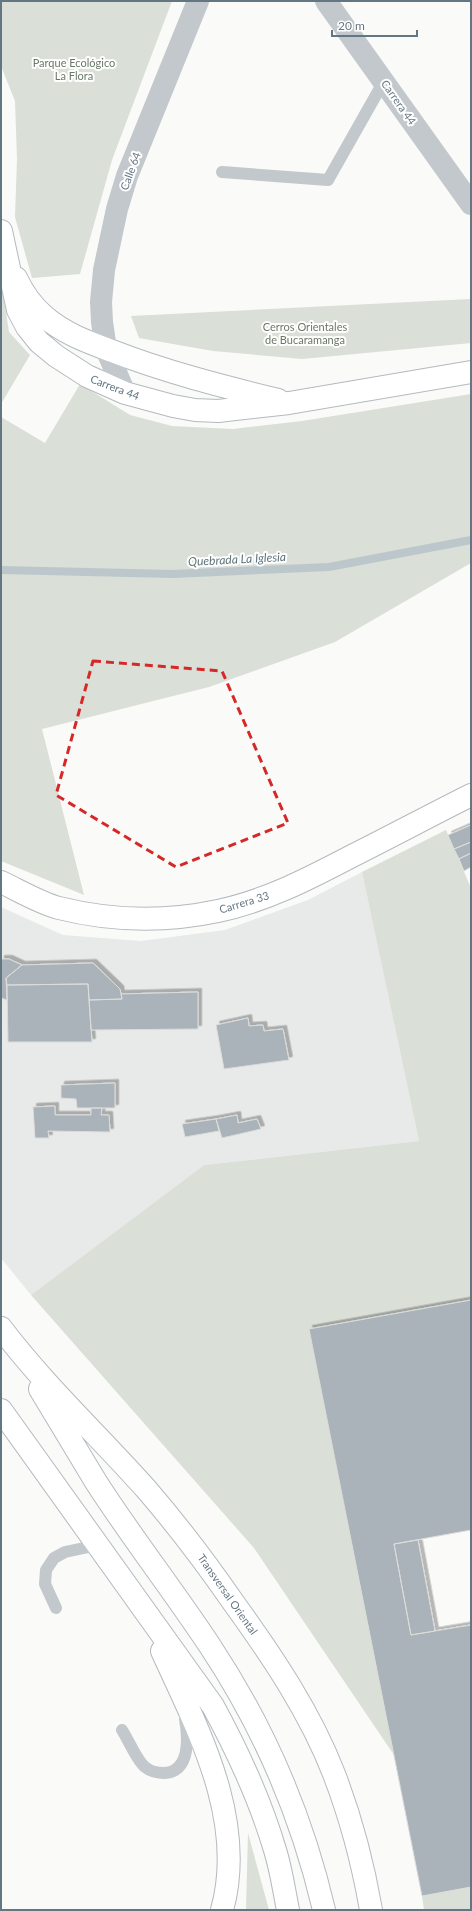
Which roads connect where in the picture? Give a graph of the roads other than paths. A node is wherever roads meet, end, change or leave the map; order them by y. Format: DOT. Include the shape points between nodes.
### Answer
graph roads {
  1 [pos="198,1"];
  2 [pos="326,1"];
  3 [pos="384,81"];
  4 [pos="222,172"];
  5 [pos="471,204"];
  6 [pos="1,235"];
  7 [pos="8,261"];
  8 [pos="106,349"];
  9 [pos="471,372"];
  10 [pos="125,393"];
  11 [pos="289,403"];
  12 [pos="471,795"];
  13 [pos="1,882"];
  14 [pos="6,1335"];
  15 [pos="1,1410"];
  16 [pos="98,1545"];
  17 [pos="142,1606"];
  18 [pos="56,1608"];
  19 [pos="180,1690"];
  20 [pos="122,1730"];
  21 [pos="222,1910"];
  22 [pos="288,1910"];
  23 [pos="324,1910"];
  24 [pos="371,1910"];
  1 -- 8 [label="street, Calle 64" via="127,176 117,209 104,270 101,302"];
  2 -- 3 [label="street, Carrera 44"];
  3 -- 4 [label="lane" via="328,180"];
  3 -- 5 [label="street, Carrera 44"];
  6 -- 7 [label="main road, Carrera 44"];
  7 -- 8 [label="main road, Carrera 44" via="30,302 44,316 78,338"];
  7 -- 10 [label="main road, Carrera 44" via="18,310 39,342 87,376"];
  8 -- 10 [label="street, Calle 64"];
  8 -- 11 [label="main road, Carrera 44" via="183,376"];
  9 -- 11 [label="main road, Carrera 44"];
  10 -- 11 [label="main road, Carrera 44" via="194,410 218,411"];
  12 -- 13 [label="main road, Carrera 33" via="301,883 219,911 163,919 90,914 58,907"];
  14 -- 23 [label="main road" via="96,1482 210,1647 245,1705 275,1763 294,1810 316,1872"];
  14 -- 24 [label="main road, Transversal Oriental" via="147,1490 195,1549 281,1673 319,1741 334,1775 360,1857"];
  15 -- 16 [label="main road"];
  16 -- 17 [label="main road"];
  16 -- 18 [label="lane" via="65,1552 54,1558 46,1570 44,1584"];
  17 -- 19 [label="main road"];
  17 -- 22 [label="main road" via="213,1706 239,1755 275,1851"];
  19 -- 20 [label="lane" via="188,1735 187,1751 181,1764 171,1772 160,1773 143,1766"];
  19 -- 21 [label="main road" via="211,1764 222,1800 228,1864 226,1896"];
}
